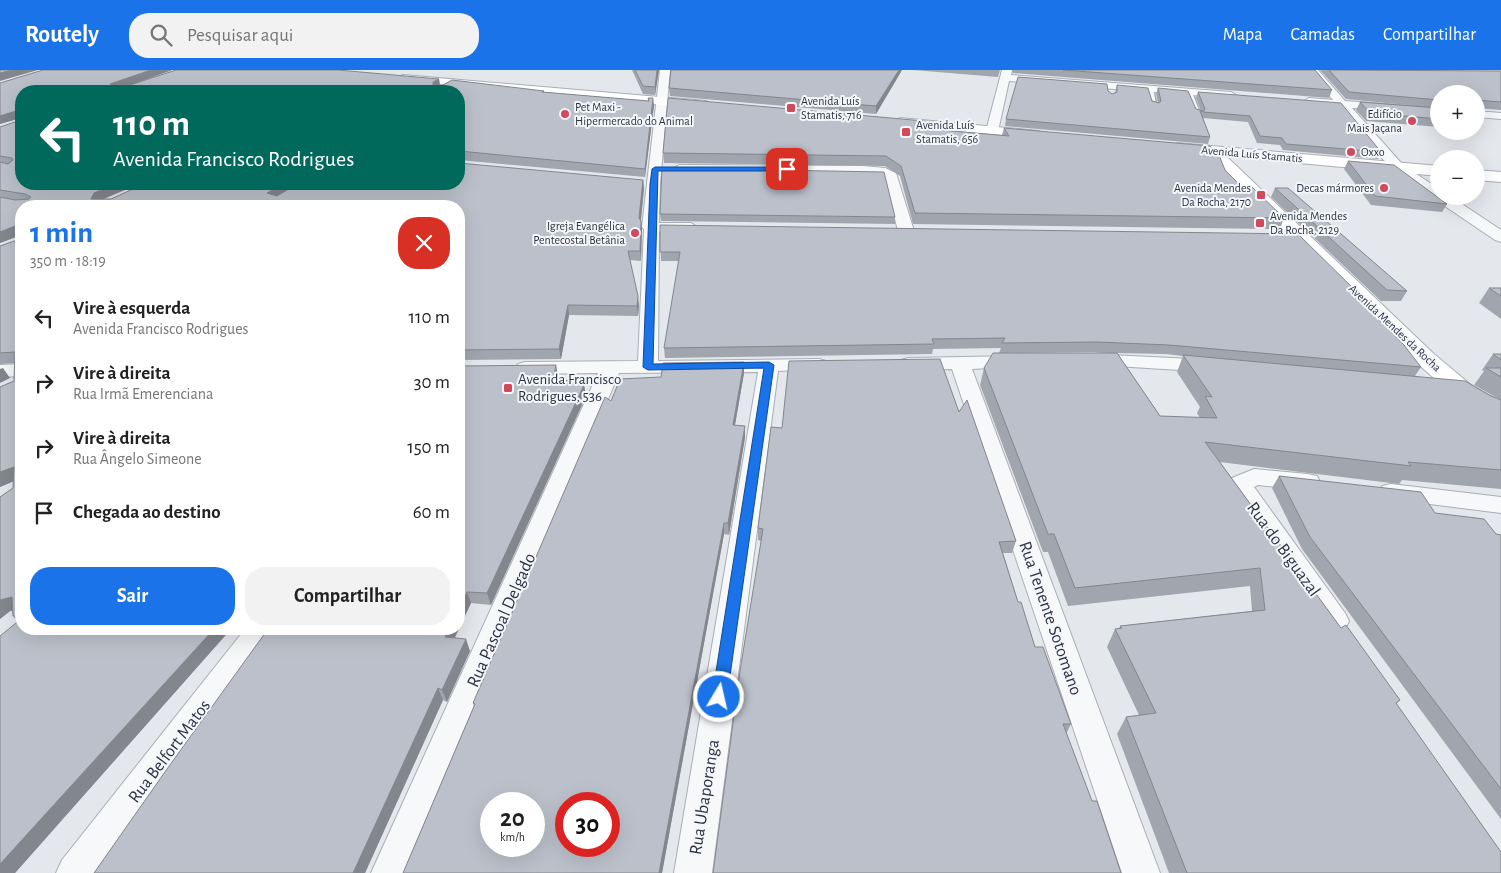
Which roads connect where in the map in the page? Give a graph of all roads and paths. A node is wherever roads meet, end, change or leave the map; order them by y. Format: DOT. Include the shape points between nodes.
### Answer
graph roads {
  1 [pos="666,70"];
  2 [pos="1090,70"];
  3 [pos="1313,70"];
  4 [pos="1006,74"];
  5 [pos="390,76"];
  6 [pos="456,82"];
  7 [pos="1090,84"];
  8 [pos="451,85"];
  9 [pos="1150,89"];
  10 [pos="1190,92"];
  11 [pos="1239,96"];
  12 [pos="1295,100"];
  13 [pos="663,101"];
  14 [pos="1342,103"];
  15 [pos="718,106"];
  16 [pos="1155,107"];
  17 [pos="1430,110"];
  18 [pos="1199,114"];
  19 [pos="1485,115"];
  20 [pos="1501,116"];
  21 [pos="882,121"];
  22 [pos="992,130"];
  23 [pos="1052,136"];
  24 [pos="1166,146"];
  25 [pos="1211,150"];
  26 [pos="1398,168"];
  27 [pos="1430,170"];
  28 [pos="1485,176"];
  29 [pos="1501,177"];
  30 [pos="650,179"];
  31 [pos="1430,189"];
  32 [pos="1453,205"];
  33 [pos="650,228"];
  34 [pos="709,228"];
  35 [pos="886,231"];
  36 [pos="906,231"];
  37 [pos="926,231"];
  38 [pos="1279,235"];
  39 [pos="1298,236"];
  40 [pos="1501,237"];
  41 [pos="1074,360"];
  42 [pos="1036,361"];
  43 [pos="960,363"];
  44 [pos="894,364"];
  45 [pos="769,365"];
  46 [pos="836,365"];
  47 [pos="611,367"];
  48 [pos="648,367"];
  49 [pos="508,368"];
  50 [pos="1236,368"];
  51 [pos="1432,387"];
  52 [pos="1462,390"];
  53 [pos="1501,412"];
  54 [pos="1333,485"];
  55 [pos="1372,490"];
  56 [pos="1497,511"];
  57 [pos="257,635"];
  58 [pos="1351,643"];
  59 [pos="75,873"];
  60 [pos="390,873"];
  61 [pos="693,873"];
  62 [pos="1141,873"];
  1 -- 13 [label="street"];
  2 -- 7 [label="street"];
  3 -- 14 [label="street"];
  4 -- 7 [label="street"];
  4 -- 22 [label="street"];
  5 -- 6 [label="main road"];
  6 -- 8 [label="lane"];
  6 -- 13 [label="main road"];
  7 -- 9 [label="street" via="1110,89 1130,83"];
  9 -- 10 [label="street"];
  9 -- 16 [label="lane"];
  10 -- 11 [label="street" via="1209,89"];
  10 -- 18 [label="lane"];
  12 -- 14 [label="street"];
  13 -- 15 [label="main road"];
  13 -- 30 [label="street"];
  14 -- 17 [label="street"];
  14 -- 26 [label="street"];
  19 -- 20 [label="street"];
  21 -- 22 [label="main road"];
  22 -- 23 [label="main road"];
  24 -- 25 [label="main road, Avenida Luís Stamatis"];
  25 -- 26 [label="main road, Avenida Luís Stamatis"];
  25 -- 39 [label="main road, Avenida Mendes da Rocha"];
  26 -- 27 [label="main road, Avenida Luís Stamatis"];
  26 -- 31 [label="street"];
  28 -- 29 [label="main road"];
  30 -- 33 [label="street"];
  30 -- 36 [label="street" via="862,170 885,172 891,176"];
  32 -- 40 [label="street"];
  33 -- 34 [label="street"];
  33 -- 48 [label="street"];
  35 -- 36 [label="street"];
  36 -- 37 [label="street"];
  38 -- 39 [label="street"];
  39 -- 52 [label="main road, Avenida Mendes da Rocha"];
  41 -- 50 [label="street"];
  42 -- 43 [label="street"];
  43 -- 44 [label="street"];
  43 -- 62 [label="street, Rua Tenente Sotomano"];
  45 -- 46 [label="street"];
  45 -- 48 [label="street"];
  45 -- 61 [label="street, Rua Ubaporanga"];
  47 -- 48 [label="street"];
  47 -- 49 [label="street"];
  47 -- 60 [label="street, Rua Pascoal Delgado"];
  51 -- 52 [label="street"];
  52 -- 53 [label="main road, Avenida Mendes da Rocha"];
  54 -- 58 [label="street, Rua do Biguazal" via="1254,477 1241,484 1242,490"];
  55 -- 56 [label="street"];
  57 -- 59 [label="street, Rua Belfort Matos"];
}
